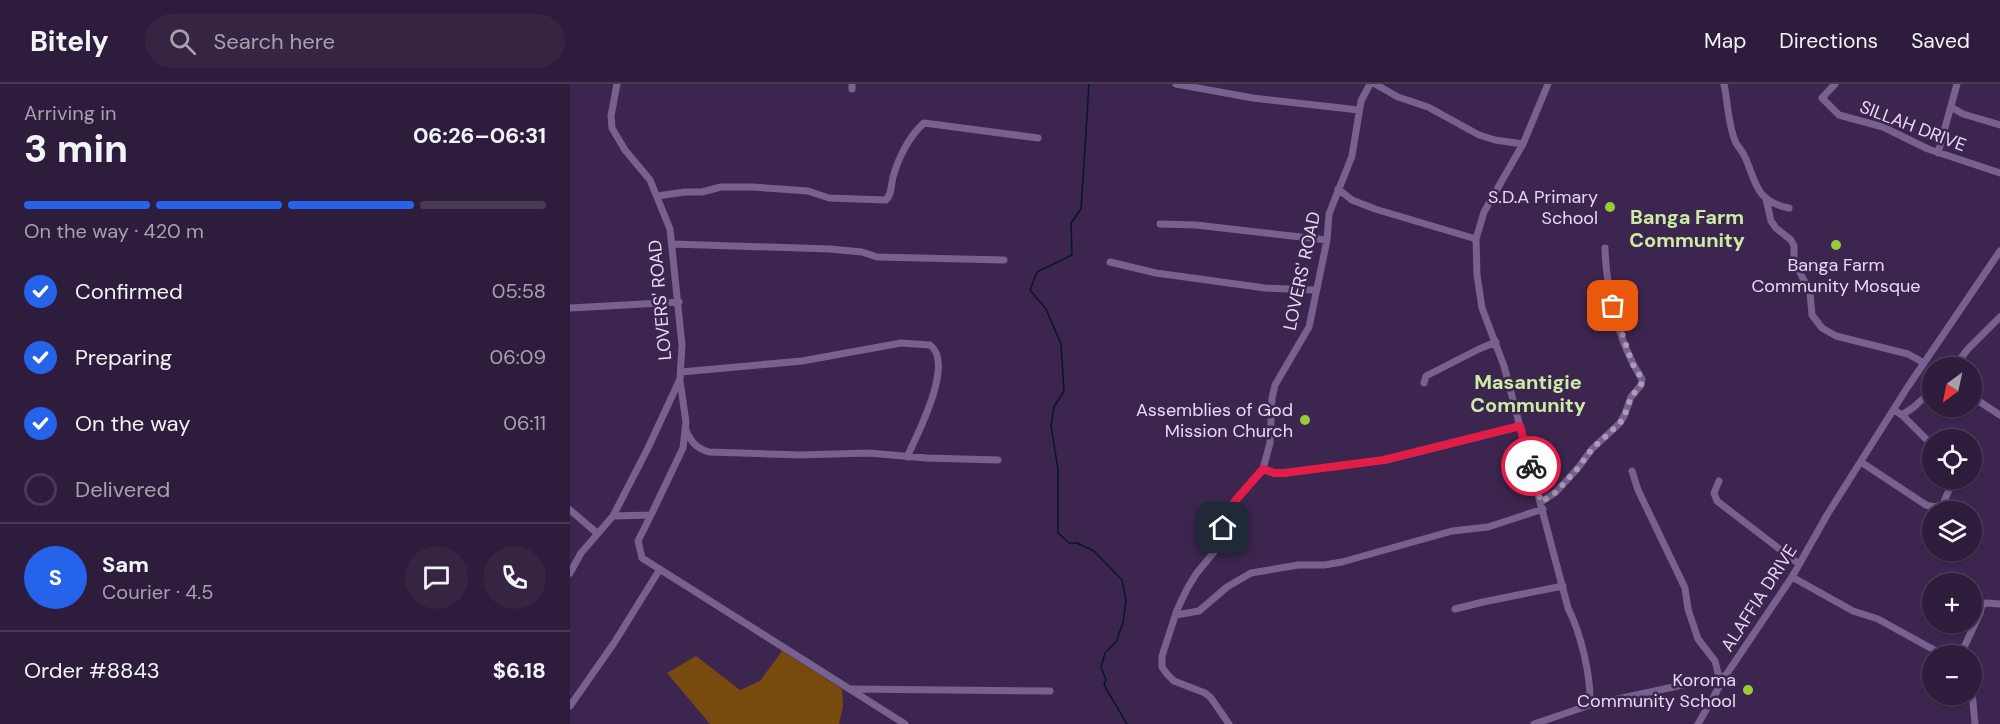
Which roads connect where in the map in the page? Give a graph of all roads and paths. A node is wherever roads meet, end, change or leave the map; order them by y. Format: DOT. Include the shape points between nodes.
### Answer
graph roads {
  1 [pos="617,84"];
  2 [pos="1176,84"];
  3 [pos="1370,84"];
  4 [pos="1375,84"];
  5 [pos="1548,84"];
  6 [pos="1724,84"];
  7 [pos="1835,84"];
  8 [pos="1957,84"];
  9 [pos="1951,107"];
  10 [pos="1359,110"];
  11 [pos="2000,125"];
  12 [pos="1038,138"];
  13 [pos="1523,144"];
  14 [pos="1938,153"];
  15 [pos="2000,174"];
  16 [pos="1338,189"];
  17 [pos="657,196"];
  18 [pos="1766,199"];
  19 [pos="1789,208"];
  20 [pos="1160,224"];
  21 [pos="1476,239"];
  22 [pos="1327,240"];
  23 [pos="672,244"];
  24 [pos="1605,248"];
  25 [pos="2000,251"];
  26 [pos="1004,260"];
  27 [pos="1110,262"];
  28 [pos="1315,290"];
  29 [pos="679,302"];
  30 [pos="570,308"];
  31 [pos="2000,317"];
  32 [pos="1496,342"];
  33 [pos="1928,357"];
  34 [pos="1962,357"];
  35 [pos="1922,362"];
  36 [pos="1922,366"];
  37 [pos="680,375"];
  38 [pos="1424,382"];
  39 [pos="1922,399"];
  40 [pos="1982,403"];
  41 [pos="1894,410"];
  42 [pos="1902,415"];
  43 [pos="2000,415"];
  44 [pos="1520,426"];
  45 [pos="686,430"];
  46 [pos="1922,435"];
  47 [pos="908,457"];
  48 [pos="998,460"];
  49 [pos="1861,462"];
  50 [pos="1263,469"];
  51 [pos="1632,471"];
  52 [pos="1719,481"];
  53 [pos="1949,489"];
  54 [pos="1542,506"];
  55 [pos="570,510"];
  56 [pos="651,515"];
  57 [pos="613,516"];
  58 [pos="597,533"];
  59 [pos="1799,564"];
  60 [pos="660,569"];
  61 [pos="570,573"];
  62 [pos="1792,577"];
  63 [pos="1563,586"];
  64 [pos="2000,604"];
  65 [pos="1455,609"];
  66 [pos="1176,615"];
  67 [pos="1925,645"];
  68 [pos="1965,645"];
  69 [pos="1723,676"];
  70 [pos="851,689"];
  71 [pos="1050,691"];
  72 [pos="1590,705"];
  73 [pos="1973,705"];
  74 [pos="570,706"];
  75 [pos="905,724"];
  76 [pos="1229,724"];
  77 [pos="1534,724"];
  78 [pos="1698,724"];
  79 [pos="1974,724"];
  1 -- 17 [label="street, LOVERS' ROAD" via="612,128"];
  2 -- 10 [label="street" via="1253,98"];
  3 -- 10 [label="street, LOVERS' ROAD"];
  4 -- 13 [label="street" via="1479,135"];
  5 -- 13 [label="street"];
  6 -- 18 [label="street" via="1736,143"];
  7 -- 14 [label="street, SILLAH DRIVE" via="1822,98 1839,115 1884,127"];
  8 -- 9 [label="street"];
  9 -- 11 [label="street"];
  9 -- 14 [label="street"];
  10 -- 16 [label="street, LOVERS' ROAD" via="1352,156"];
  12 -- 17 [label="street" via="924,123 905,149 886,200 829,198 808,191 752,187"];
  13 -- 21 [label="street" via="1484,212"];
  14 -- 15 [label="street, SILLAH DRIVE"];
  16 -- 21 [label="street" via="1352,200 1375,209"];
  16 -- 22 [label="street, LOVERS' ROAD" via="1329,214"];
  17 -- 23 [label="street, LOVERS' ROAD"];
  18 -- 19 [label="street"];
  18 -- 35 [label="street" via="1771,221 1794,246 1794,261 1810,292 1812,315 1822,328 1836,336 1908,354"];
  20 -- 22 [label="street"];
  21 -- 32 [label="street" via="1482,308"];
  22 -- 28 [label="street, LOVERS' ROAD"];
  23 -- 26 [label="street" via="830,249 877,257"];
  23 -- 29 [label="street, LOVERS' ROAD"];
  24 -- 54 [label="street" via="1613,306 1641,385 1620,423"];
  25 -- 33 [label="street, ALAFFIA DRIVE"];
  27 -- 28 [label="street" via="1156,273 1265,288"];
  28 -- 50 [label="street, LOVERS' ROAD" via="1306,334 1275,385 1270,443"];
  29 -- 30 [label="street"];
  29 -- 37 [label="street, LOVERS' ROAD"];
  31 -- 34 [label="street"];
  32 -- 38 [label="street" via="1430,374"];
  32 -- 44 [label="street"];
  36 -- 41 [label="street, ALAFFIA DRIVE"];
  37 -- 45 [label="street"];
  37 -- 47 [label="street" via="802,361 901,343 930,345 936,351 937,361 934,394"];
  37 -- 57 [label="street, LOVERS' ROAD"];
  39 -- 42 [label="street"];
  40 -- 43 [label="street"];
  41 -- 42 [label="street"];
  41 -- 49 [label="street, ALAFFIA DRIVE"];
  42 -- 46 [label="street"];
  44 -- 50 [label="street" via="1384,460 1284,473"];
  44 -- 54 [label="street"];
  45 -- 47 [label="street" via="693,444 709,452"];
  45 -- 56 [label="street" via="683,448"];
  47 -- 48 [label="street"];
  49 -- 53 [label="street" via="1926,505 1943,504"];
  49 -- 59 [label="street, ALAFFIA DRIVE"];
  50 -- 66 [label="street, LOVERS' ROAD" via="1235,501 1214,552 1196,574"];
  51 -- 69 [label="street" via="1685,588 1698,639"];
  52 -- 59 [label="street" via="1714,493 1717,501"];
  54 -- 63 [label="street"];
  54 -- 66 [label="street" via="1488,528 1452,531 1342,562 1251,573 1227,587 1201,610"];
  55 -- 58 [label="street"];
  56 -- 57 [label="street"];
  56 -- 60 [label="street" via="637,546 642,558"];
  57 -- 58 [label="street, LOVERS' ROAD"];
  58 -- 61 [label="street, LOVERS' ROAD"];
  59 -- 62 [label="street, ALAFFIA DRIVE"];
  60 -- 70 [label="street"];
  60 -- 74 [label="street"];
  62 -- 67 [label="street"];
  62 -- 69 [label="street, ALAFFIA DRIVE"];
  63 -- 65 [label="street"];
  63 -- 72 [label="street" via="1586,665"];
  64 -- 68 [label="street" via="1982,605"];
  66 -- 76 [label="street, LOVERS' ROAD" via="1162,667 1174,681 1211,698"];
  69 -- 72 [label="street, ALAFFIA DRIVE"];
  69 -- 78 [label="street"];
  70 -- 71 [label="street"];
  70 -- 75 [label="street"];
  72 -- 77 [label="street, ALAFFIA DRIVE"];
  73 -- 79 [label="street"];
}
